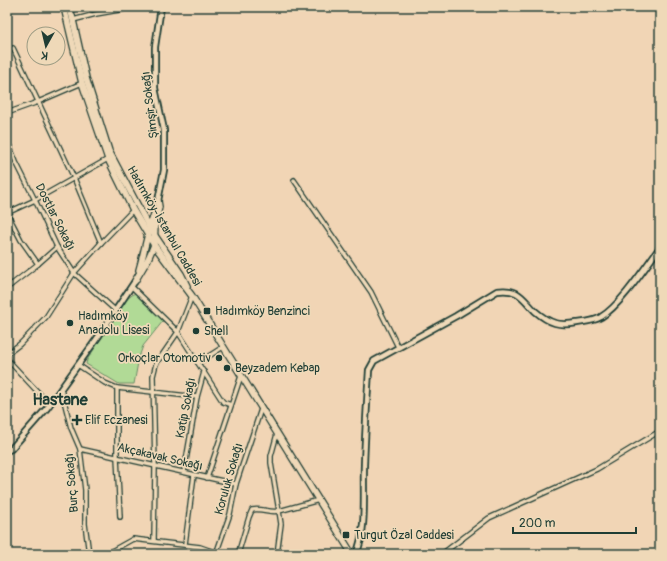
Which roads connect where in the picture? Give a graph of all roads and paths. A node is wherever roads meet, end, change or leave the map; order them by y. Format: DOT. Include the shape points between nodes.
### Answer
graph roads {
  1 [pos="64,7"];
  2 [pos="70,7"];
  3 [pos="136,7"];
  4 [pos="161,7"];
  5 [pos="73,20"];
  6 [pos="13,48"];
  7 [pos="82,83"];
  8 [pos="38,102"];
  9 [pos="7,113"];
  10 [pos="7,140"];
  11 [pos="108,159"];
  12 [pos="74,178"];
  13 [pos="294,180"];
  14 [pos="35,200"];
  15 [pos="158,201"];
  16 [pos="133,210"];
  17 [pos="7,213"];
  18 [pos="149,227"];
  19 [pos="148,235"];
  20 [pos="155,236"];
  21 [pos="101,243"];
  22 [pos="154,244"];
  23 [pos="57,247"];
  24 [pos="660,247"];
  25 [pos="38,264"];
  26 [pos="74,273"];
  27 [pos="7,280"];
  28 [pos="133,284"];
  29 [pos="9,286"];
  30 [pos="192,296"];
  31 [pos="116,311"];
  32 [pos="178,332"];
  33 [pos="223,347"];
  34 [pos="398,347"];
  35 [pos="7,354"];
  36 [pos="7,359"];
  37 [pos="198,363"];
  38 [pos="78,365"];
  39 [pos="204,372"];
  40 [pos="241,376"];
  41 [pos="117,388"];
  42 [pos="61,389"];
  43 [pos="153,392"];
  44 [pos="198,397"];
  45 [pos="50,405"];
  46 [pos="231,405"];
  47 [pos="261,409"];
  48 [pos="660,431"];
  49 [pos="277,434"];
  50 [pos="80,449"];
  51 [pos="7,451"];
  52 [pos="117,457"];
  53 [pos="155,466"];
  54 [pos="184,472"];
  55 [pos="194,475"];
  56 [pos="207,478"];
  57 [pos="236,484"];
  58 [pos="319,500"];
  59 [pos="279,511"];
  60 [pos="120,517"];
  61 [pos="154,541"];
  62 [pos="185,544"];
  63 [pos="217,553"];
  64 [pos="89,554"];
  65 [pos="106,554"];
  66 [pos="238,554"];
  67 [pos="277,554"];
  68 [pos="352,554"];
  69 [pos="356,554"];
  70 [pos="442,554"];
  1 -- 7 [label="main road, Hadımköy-İstanbul Caddesi"];
  2 -- 5 [label="main road, Hadımköy-İstanbul Caddesi"];
  3 -- 5 [label="street"];
  4 -- 15 [label="street, Şimşir Sokağı" via="155,47 155,88 164,130 164,170"];
  5 -- 18 [label="main road, Hadımköy-İstanbul Caddesi" via="86,78 109,151"];
  6 -- 8 [label="street"];
  7 -- 8 [label="street"];
  7 -- 11 [label="main road, Hadımköy-İstanbul Caddesi"];
  8 -- 9 [label="street"];
  8 -- 12 [label="street"];
  10 -- 14 [label="street, Dostlar Sokağı"];
  11 -- 12 [label="street"];
  11 -- 16 [label="main road, Hadımköy-İstanbul Caddesi"];
  12 -- 14 [label="street"];
  12 -- 21 [label="street"];
  13 -- 34 [label="street" via="371,292"];
  14 -- 17 [label="street"];
  14 -- 23 [label="street, Dostlar Sokağı"];
  15 -- 18 [label="main road"];
  15 -- 20 [label="main road"];
  16 -- 19 [label="main road, Hadımköy-İstanbul Caddesi"];
  16 -- 21 [label="street"];
  17 -- 25 [label="street" via="21,240"];
  18 -- 19 [label="main road"];
  18 -- 20 [label="main road, Hadımköy-İstanbul Caddesi"];
  19 -- 22 [label="main road, Hadımköy-İstanbul Caddesi"];
  19 -- 28 [label="main road"];
  20 -- 22 [label="main road"];
  20 -- 30 [label="main road, Hadımköy-İstanbul Caddesi" via="181,274"];
  21 -- 26 [label="street"];
  22 -- 28 [label="main road"];
  22 -- 30 [label="main road, Hadımköy-İstanbul Caddesi"];
  23 -- 25 [label="street"];
  23 -- 26 [label="street, Dostlar Sokağı"];
  24 -- 34 [label="street" via="616,304 600,318 563,325 548,321 513,291 497,291"];
  25 -- 29 [label="street"];
  26 -- 31 [label="street, Dostlar Sokağı"];
  26 -- 35 [label="street" via="46,317"];
  27 -- 29 [label="street"];
  28 -- 31 [label="street"];
  28 -- 32 [label="street"];
  30 -- 32 [label="street"];
  30 -- 33 [label="main road, Hadımköy-İstanbul Caddesi"];
  31 -- 38 [label="street"];
  32 -- 37 [label="street"];
  32 -- 43 [label="street" via="156,364"];
  33 -- 37 [label="street"];
  33 -- 40 [label="main road, Hadımköy-İstanbul Caddesi"];
  34 -- 69 [label="street" via="374,361 369,370 362,522 360,547"];
  36 -- 45 [label="street"];
  37 -- 39 [label="street"];
  38 -- 41 [label="street"];
  38 -- 42 [label="street"];
  39 -- 44 [label="street, Katip Sokağı"];
  39 -- 46 [label="street" via="223,402"];
  40 -- 46 [label="street"];
  40 -- 47 [label="main road, Hadımköy-İstanbul Caddesi"];
  41 -- 43 [label="street"];
  41 -- 52 [label="street"];
  42 -- 45 [label="street"];
  42 -- 50 [label="street, Burç Sokağı" via="70,428"];
  43 -- 44 [label="street"];
  43 -- 53 [label="street"];
  44 -- 54 [label="street, Katip Sokağı"];
  45 -- 51 [label="street"];
  46 -- 56 [label="street"];
  47 -- 49 [label="main road, Hadımköy-İstanbul Caddesi"];
  47 -- 57 [label="street, Koruluk Sokağı"];
  48 -- 70 [label="street" via="598,469 489,518"];
  49 -- 58 [label="main road, Hadımköy-İstanbul Caddesi"];
  49 -- 59 [label="street" via="271,456 271,468"];
  50 -- 52 [label="street, Akçakavak Sokağı"];
  50 -- 64 [label="street, Burç Sokağı"];
  52 -- 53 [label="street, Akçakavak Sokağı"];
  52 -- 60 [label="street"];
  53 -- 54 [label="street, Akçakavak Sokağı"];
  53 -- 61 [label="street"];
  54 -- 55 [label="street, Akçakavak Sokağı"];
  55 -- 56 [label="street, Akçakavak Sokağı"];
  55 -- 62 [label="street"];
  56 -- 57 [label="street, Akçakavak Sokağı"];
  57 -- 63 [label="street, Koruluk Sokağı" via="230,514"];
  58 -- 59 [label="street"];
  58 -- 68 [label="main road, Hadımköy-İstanbul Caddesi"];
  59 -- 66 [label="street" via="274,513 252,510"];
  59 -- 67 [label="street"];
  61 -- 62 [label="street"];
  61 -- 65 [label="street" via="133,539"];
  62 -- 63 [label="street" via="200,546"];
}
